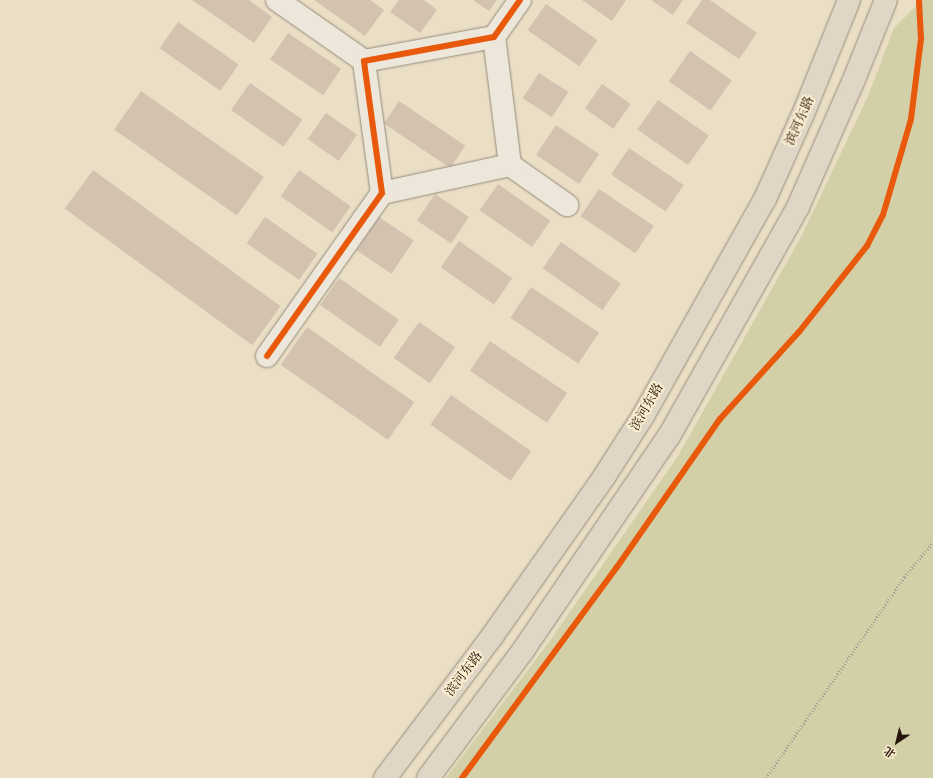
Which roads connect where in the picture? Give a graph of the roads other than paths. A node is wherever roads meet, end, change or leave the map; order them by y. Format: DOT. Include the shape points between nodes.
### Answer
graph roads {
  1 [pos="277,0"];
  2 [pos="520,0"];
  3 [pos="849,0"];
  4 [pos="886,0"];
  5 [pos="494,37"];
  6 [pos="364,61"];
  7 [pos="510,165"];
  8 [pos="382,193"];
  9 [pos="567,205"];
  10 [pos="267,356"];
  11 [pos="385,778"];
  12 [pos="428,778"];
  1 -- 6 [label="street"];
  2 -- 5 [label="street"];
  3 -- 11 [label="main road, 滨河东路" via="804,112 765,199 642,416 604,477 493,635"];
  4 -- 12 [label="main road" via="798,207 669,436 524,649"];
  5 -- 6 [label="street"];
  5 -- 7 [label="street"];
  6 -- 8 [label="street"];
  7 -- 8 [label="street"];
  7 -- 9 [label="street"];
  8 -- 10 [label="street"];
}
